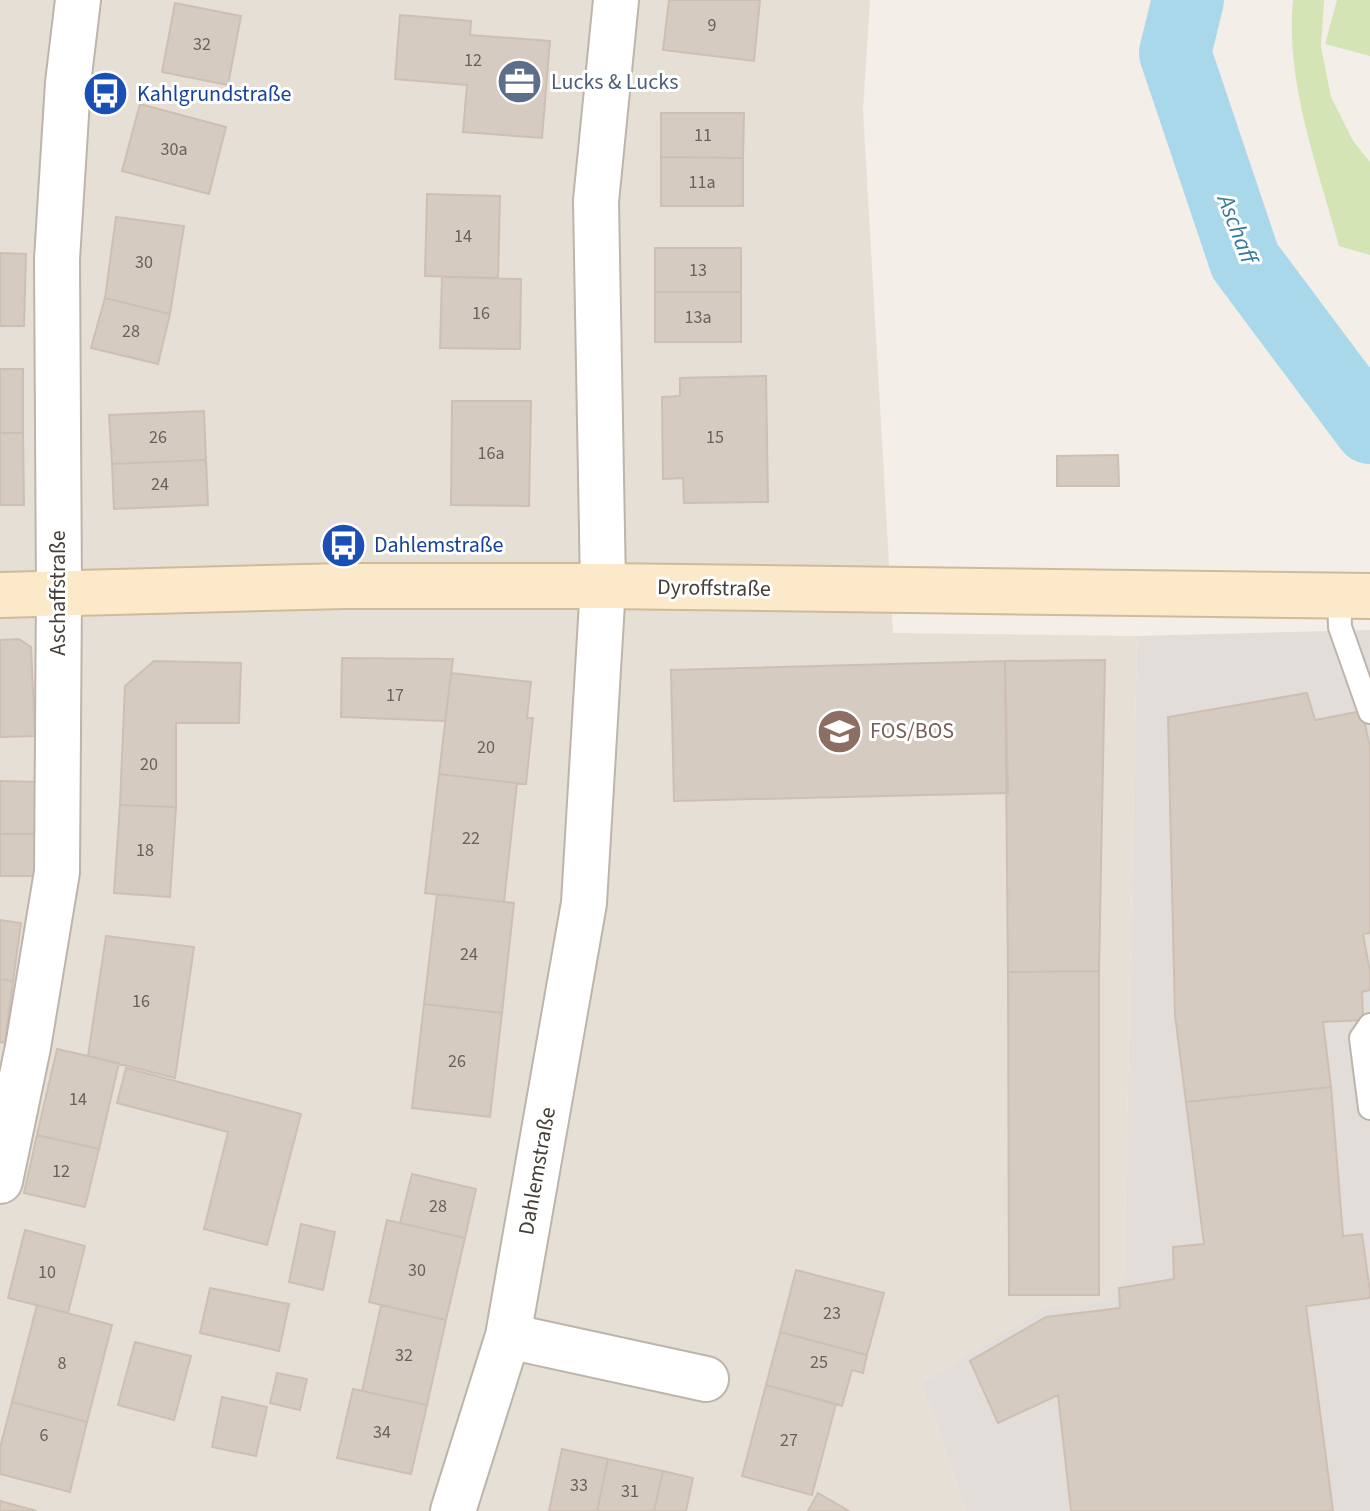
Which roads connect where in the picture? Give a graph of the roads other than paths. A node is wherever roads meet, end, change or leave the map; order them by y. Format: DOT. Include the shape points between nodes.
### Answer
graph roads {
  1 [pos="78,0"];
  2 [pos="616,0"];
  3 [pos="603,586"];
  4 [pos="59,592"];
  5 [pos="0,595"];
  6 [pos="1355,595"];
  7 [pos="1370,712"];
  8 [pos="1370,1025"];
  9 [pos="1370,1108"];
  10 [pos="0,1181"];
  11 [pos="508,1336"];
  12 [pos="706,1379"];
  13 [pos="453,1511"];
  1 -- 4 [label="street, Aschaffstraße" via="57,259"];
  2 -- 3 [label="street, Dahlemstraße" via="596,201"];
  3 -- 4 [label="main road, Dyroffstraße"];
  3 -- 6 [label="main road, Dyroffstraße"];
  3 -- 11 [label="street, Dahlemstraße" via="584,903"];
  4 -- 5 [label="main road"];
  4 -- 10 [label="street, Aschaffstraße" via="57,872"];
  6 -- 7 [label="lane" via="1340,627"];
  8 -- 9 [label="lane" via="1361,1038"];
  11 -- 12 [label="street"];
  11 -- 13 [label="street, Dahlemstraße"];
}
